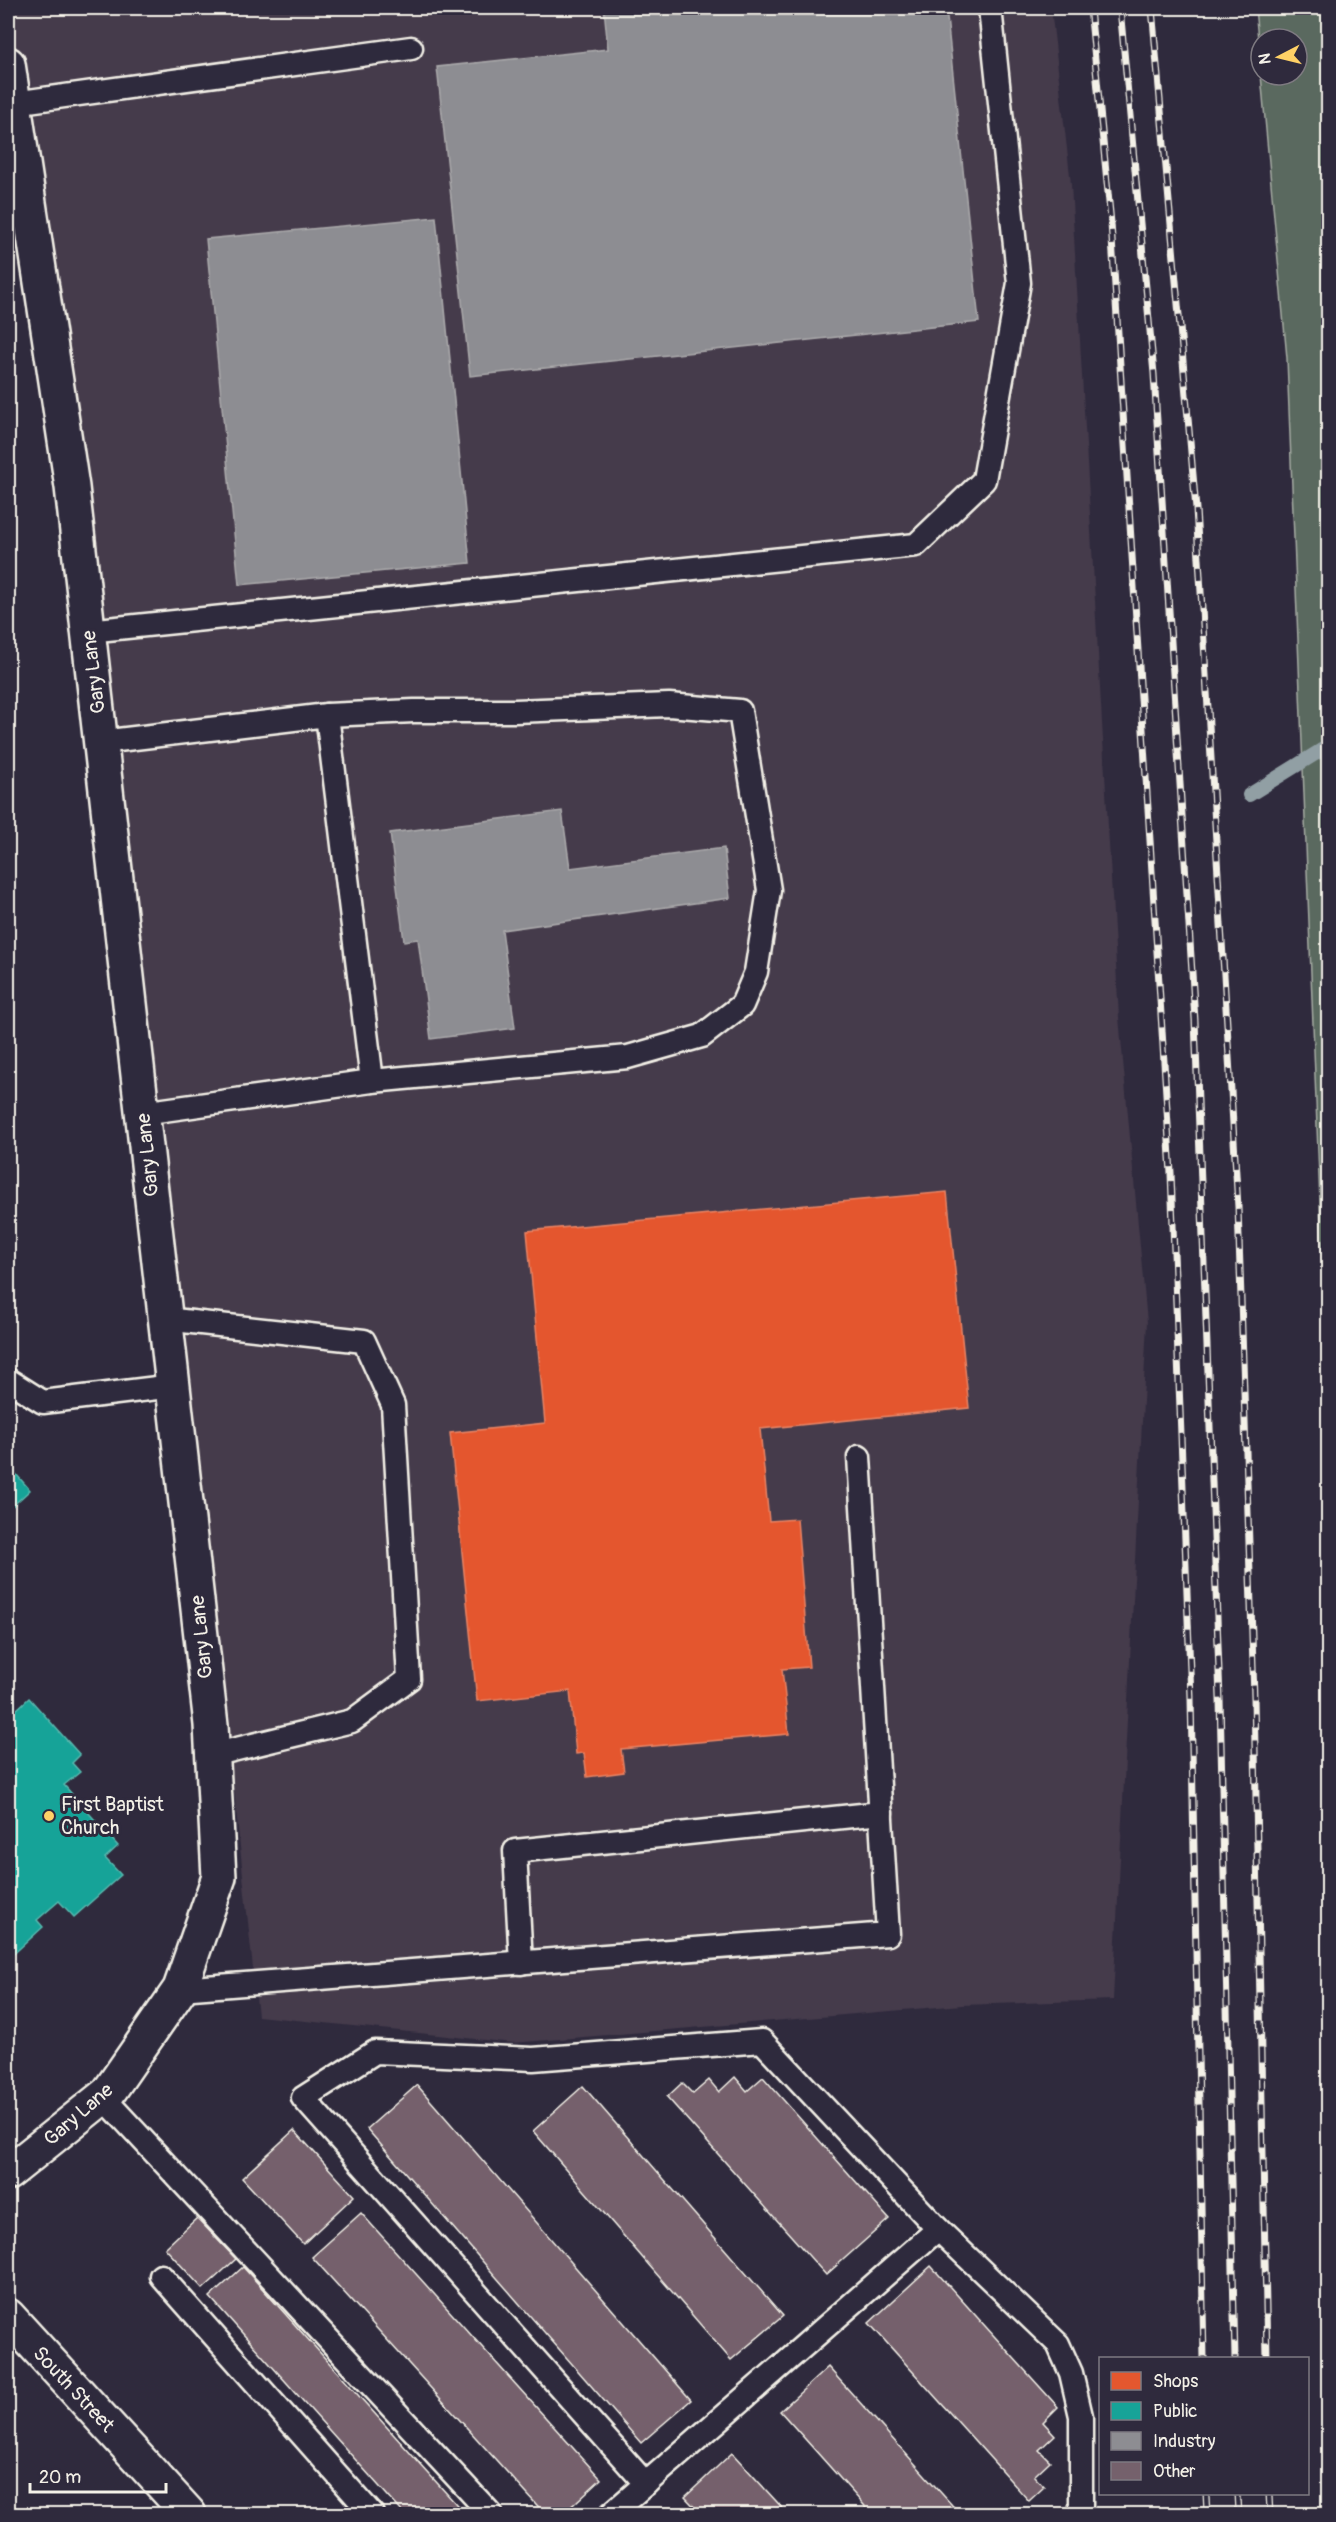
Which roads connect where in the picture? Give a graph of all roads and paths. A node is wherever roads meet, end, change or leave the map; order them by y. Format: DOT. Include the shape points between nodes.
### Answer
graph roads {
  1 [pos="990,8"];
  2 [pos="411,48"];
  3 [pos="8,64"];
  4 [pos="14,103"];
  5 [pos="88,631"];
  6 [pos="327,715"];
  7 [pos="101,742"];
  8 [pos="372,1081"];
  9 [pos="142,1113"];
  10 [pos="165,1319"];
  11 [pos="8,1380"];
  12 [pos="173,1386"];
  13 [pos="859,1458"];
  14 [pos="213,1755"];
  15 [pos="881,1813"];
  16 [pos="521,1963"];
  17 [pos="180,1989"];
  18 [pos="104,2097"];
  19 [pos="8,2173"];
  20 [pos="938,2229"];
  21 [pos="160,2276"];
  22 [pos="8,2316"];
  23 [pos="646,2484"];
  24 [pos="189,2514"];
  25 [pos="372,2514"];
  26 [pos="490,2514"];
  27 [pos="611,2514"];
  28 [pos="1081,2514"];
  1 -- 5 [label="lane" via="1019,283 984,480 916,545"];
  2 -- 4 [label="lane"];
  3 -- 4 [label="street, Gary Lane"];
  4 -- 5 [label="street, Gary Lane" via="72,486"];
  5 -- 7 [label="street, Gary Lane"];
  6 -- 7 [label="lane"];
  6 -- 8 [label="lane"];
  6 -- 8 [label="lane" via="669,705 740,711 769,890 756,972 742,1005 702,1036 628,1057"];
  7 -- 9 [label="street, Gary Lane"];
  8 -- 9 [label="lane"];
  9 -- 10 [label="street, Gary Lane"];
  10 -- 12 [label="street, Gary Lane"];
  10 -- 14 [label="lane" via="364,1341 393,1405 409,1678 352,1721"];
  11 -- 12 [label="lane" via="43,1402"];
  12 -- 14 [label="street, Gary Lane"];
  13 -- 15 [label="lane"];
  14 -- 17 [label="street, Gary Lane" via="219,1877"];
  15 -- 16 [label="lane" via="515,1851"];
  15 -- 16 [label="lane" via="888,1934"];
  16 -- 17 [label="lane"];
  17 -- 18 [label="street, Gary Lane"];
  18 -- 19 [label="street, Gary Lane"];
  18 -- 26 [label="lane"];
  20 -- 23 [label="lane"];
  20 -- 23 [label="lane" via="762,2041 533,2059 375,2052 303,2098"];
  20 -- 28 [label="lane" via="1058,2344 1071,2373 1081,2416"];
  21 -- 25 [label="lane"];
  22 -- 24 [label="street, South Street"];
  23 -- 27 [label="lane"];
}
